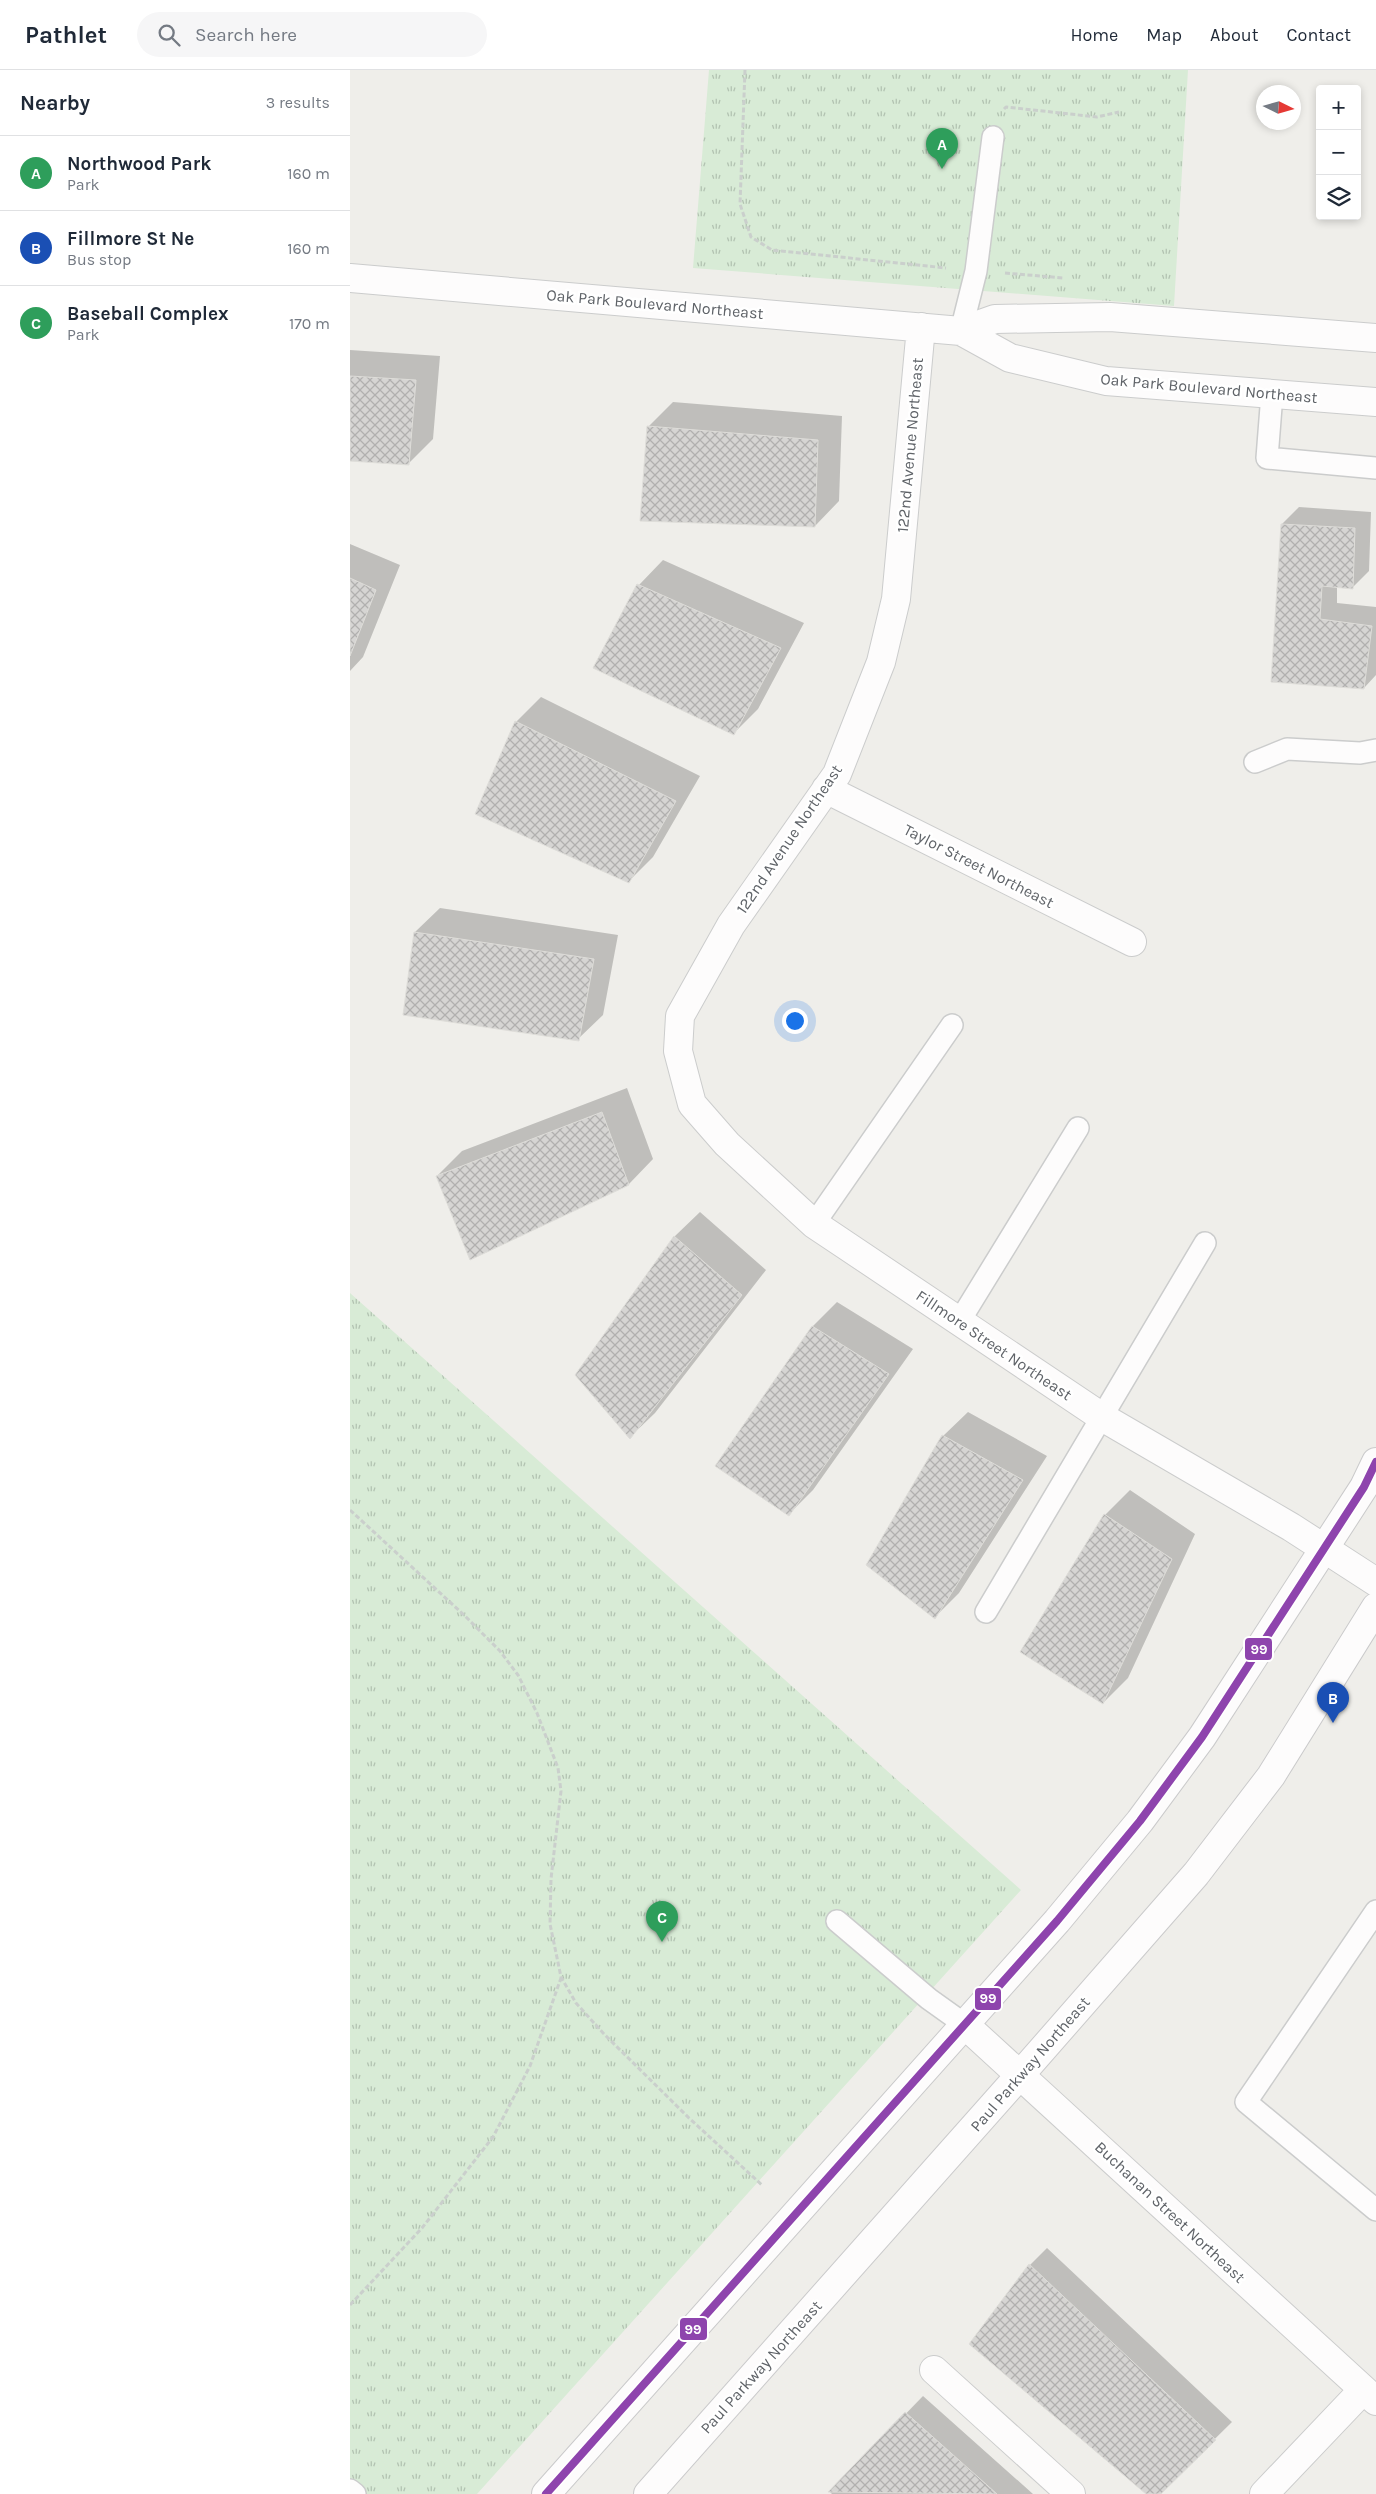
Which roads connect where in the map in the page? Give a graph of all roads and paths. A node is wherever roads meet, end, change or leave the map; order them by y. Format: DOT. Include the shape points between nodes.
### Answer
graph roads {
  1 [pos="744,70"];
  2 [pos="1119,112"];
  3 [pos="993,137"];
  4 [pos="976,270"];
  5 [pos="350,278"];
  6 [pos="1063,278"];
  7 [pos="921,327"];
  8 [pos="961,331"];
  9 [pos="1376,338"];
  10 [pos="1272,394"];
  11 [pos="1376,402"];
  12 [pos="1376,468"];
  13 [pos="1376,750"];
  14 [pos="1255,762"];
  15 [pos="826,789"];
  16 [pos="1132,942"];
  17 [pos="952,1025"];
  18 [pos="692,1104"];
  19 [pos="1078,1128"];
  20 [pos="814,1224"];
  21 [pos="1205,1243"];
  22 [pos="960,1322"];
  23 [pos="1102,1417"];
  24 [pos="1376,1462"];
  25 [pos="350,1510"];
  26 [pos="1326,1548"];
  27 [pos="1376,1582"];
  28 [pos="1376,1607"];
  29 [pos="986,1612"];
  30 [pos="1376,1911"];
  31 [pos="837,1921"];
  32 [pos="561,1978"];
  33 [pos="964,2024"];
  34 [pos="1020,2076"];
  35 [pos="763,2186"];
  36 [pos="1376,2210"];
  37 [pos="350,2306"];
  38 [pos="934,2370"];
  39 [pos="1370,2395"];
  40 [pos="350,2490"];
  41 [pos="356,2494"];
  42 [pos="546,2494"];
  43 [pos="648,2494"];
  44 [pos="1071,2494"];
  45 [pos="1264,2494"];
  1 -- 4 [label="path" via="740,204 751,238 772,250 791,253"];
  2 -- 3 [label="path" via="1097,117 1006,107 997,117"];
  3 -- 4 [label="lane"];
  4 -- 6 [label="path"];
  4 -- 8 [label="lane"];
  5 -- 7 [label="street, Oak Park Boulevard Northeast"];
  7 -- 8 [label="street, Oak Park Boulevard Northeast"];
  7 -- 15 [label="street, 122nd Avenue Northeast" via="896,598 881,662 837,774"];
  8 -- 9 [label="street, Oak Park Boulevard Northeast" via="995,319 1110,317"];
  8 -- 10 [label="street, Oak Park Boulevard Northeast" via="1010,358 1106,381"];
  10 -- 11 [label="street, Oak Park Boulevard Northeast"];
  10 -- 12 [label="lane" via="1267,458"];
  13 -- 14 [label="lane" via="1287,749"];
  15 -- 16 [label="street, Taylor Street Northeast"];
  15 -- 18 [label="street, 122nd Avenue Northeast" via="732,925 680,1016 678,1051"];
  17 -- 20 [label="lane"];
  18 -- 20 [label="street, Fillmore Street Northeast" via="728,1144"];
  19 -- 22 [label="lane"];
  20 -- 22 [label="street, Fillmore Street Northeast"];
  21 -- 23 [label="lane"];
  22 -- 23 [label="street, Fillmore Street Northeast"];
  23 -- 26 [label="street, Fillmore Street Northeast"];
  23 -- 29 [label="lane"];
  24 -- 26 [label="street"];
  25 -- 32 [label="path" via="500,1652 518,1675 538,1713 558,1768 561,1791 551,1879 550,1924"];
  26 -- 27 [label="street, Fillmore Street Northeast"];
  26 -- 33 [label="street" via="1202,1737 1140,1821 1057,1921"];
  28 -- 34 [label="street, Paul Parkway Northeast" via="1271,1776 1196,1874"];
  30 -- 36 [label="lane" via="1246,2102"];
  31 -- 33 [label="lane"];
  32 -- 35 [label="path" via="576,2002 604,2034"];
  32 -- 37 [label="path" via="530,2066 493,2137 422,2228"];
  33 -- 34 [label="street, Buchanan Street Northeast"];
  33 -- 42 [label="street"];
  34 -- 39 [label="street, Buchanan Street Northeast"];
  34 -- 43 [label="street, Paul Parkway Northeast"];
  38 -- 44 [label="street"];
  39 -- 45 [label="street"];
  40 -- 41 [label="lane"];
}
